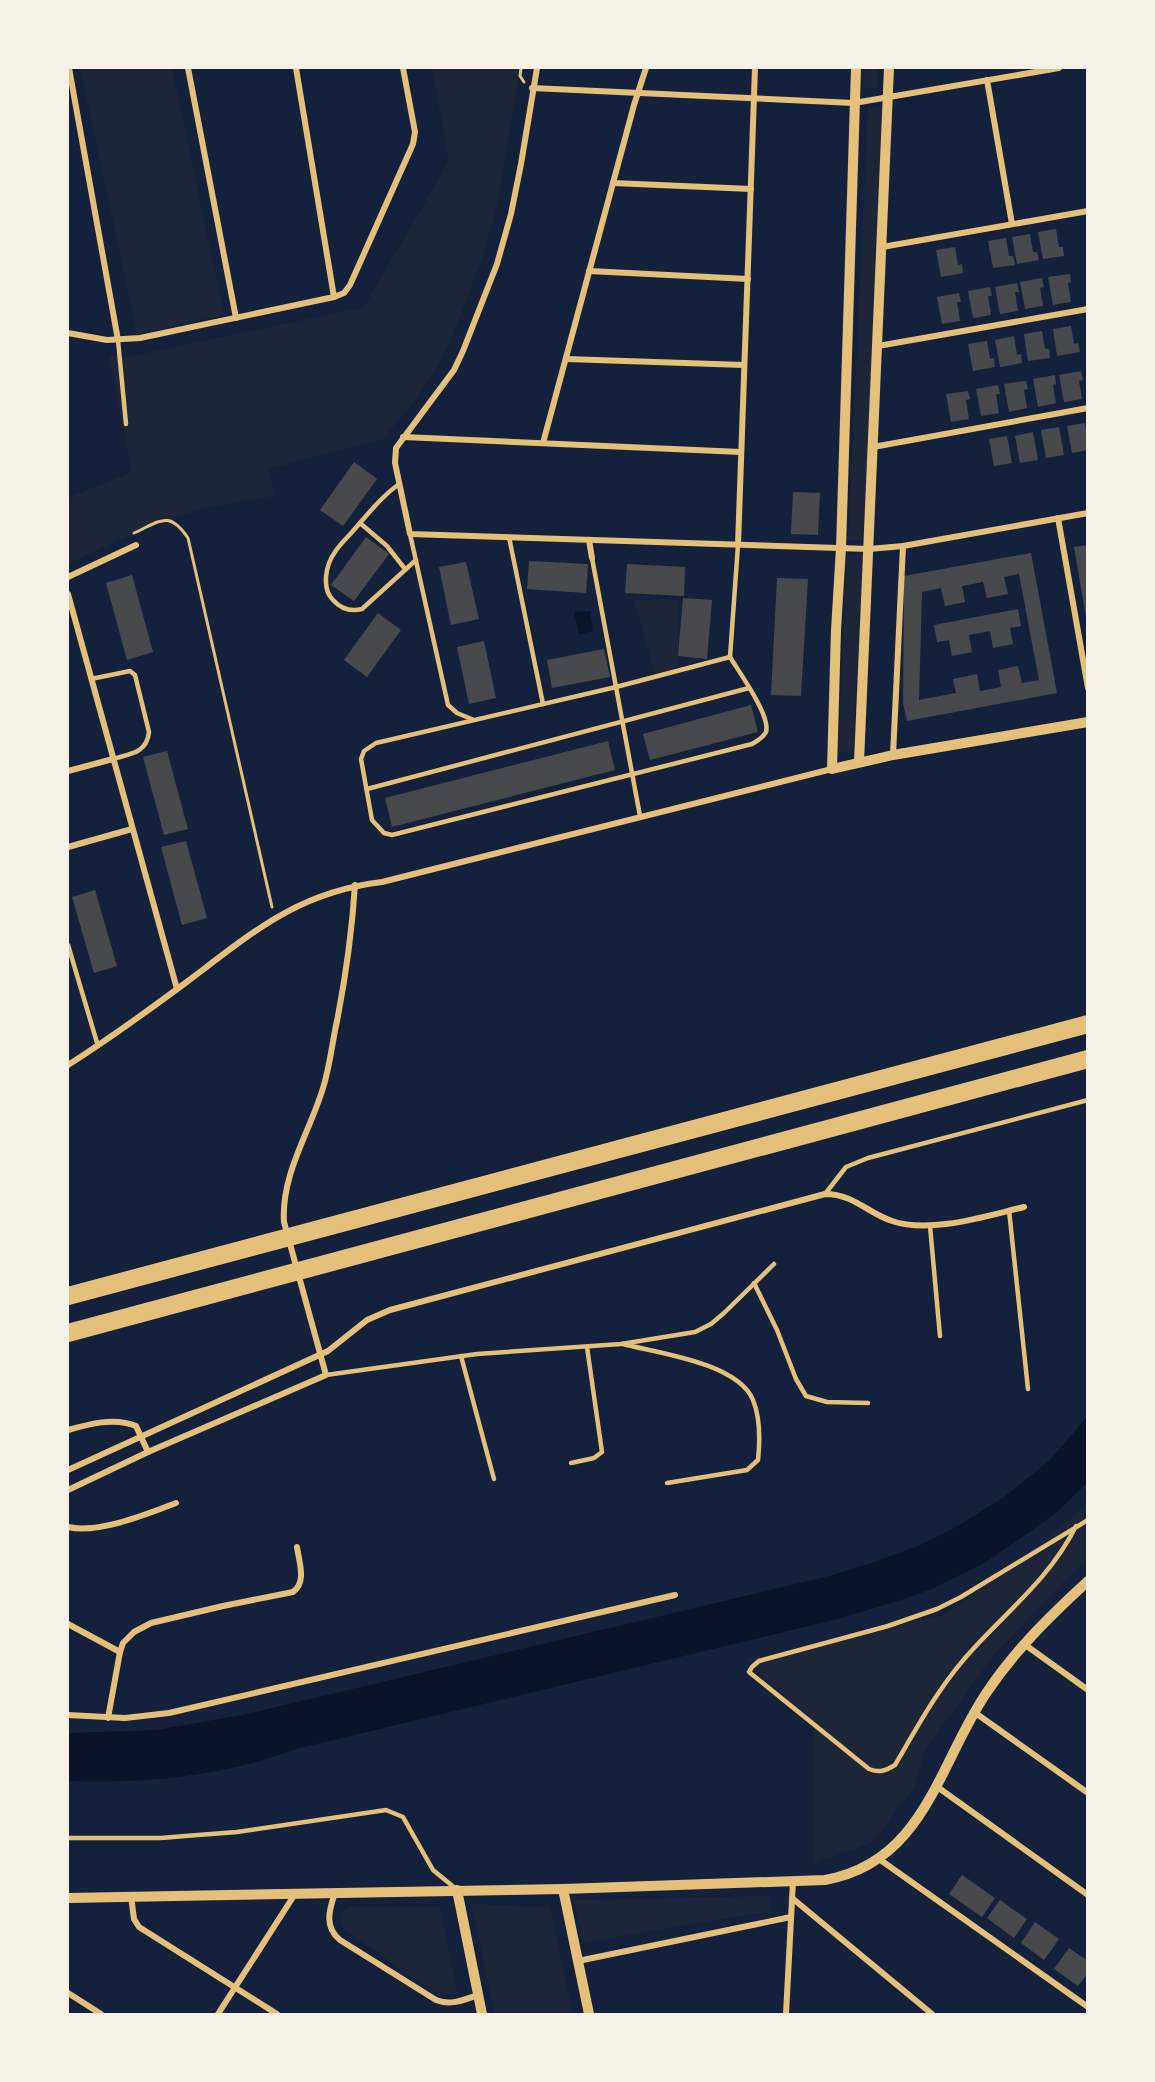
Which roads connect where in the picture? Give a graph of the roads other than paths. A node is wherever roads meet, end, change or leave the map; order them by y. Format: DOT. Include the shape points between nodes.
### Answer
graph roads {
  1 [pos="69,68"];
  2 [pos="188,68"];
  3 [pos="296,68"];
  4 [pos="403,68"];
  5 [pos="537,68"];
  6 [pos="646,68"];
  7 [pos="755,68"];
  8 [pos="856,68"];
  9 [pos="889,68"];
  10 [pos="1059,68"];
  11 [pos="987,80"];
  12 [pos="532,88"];
  13 [pos="637,93"];
  14 [pos="754,98"];
  15 [pos="888,98"];
  16 [pos="854,103"];
  17 [pos="613,183"];
  18 [pos="751,189"];
  19 [pos="1088,211"];
  20 [pos="1012,224"];
  21 [pos="882,247"];
  22 [pos="589,271"];
  23 [pos="748,279"];
  24 [pos="334,297"];
  25 [pos="1088,309"];
  26 [pos="236,318"];
  27 [pos="68,333"];
  28 [pos="118,340"];
  29 [pos="878,346"];
  30 [pos="566,359"];
  31 [pos="744,365"];
  32 [pos="1088,408"];
  33 [pos="126,424"];
  34 [pos="403,437"];
  35 [pos="543,443"];
  36 [pos="873,447"];
  37 [pos="741,452"];
  38 [pos="399,484"];
  39 [pos="1088,513"];
  40 [pos="1058,518"];
  41 [pos="360,523"];
  42 [pos="410,534"];
  43 [pos="508,537"];
  44 [pos="590,540"];
  45 [pos="136,545"];
  46 [pos="738,545"];
  47 [pos="903,546"];
  48 [pos="842,548"];
  49 [pos="869,549"];
  50 [pos="592,558"];
  51 [pos="416,560"];
  52 [pos="405,569"];
  53 [pos="68,577"];
  54 [pos="68,594"];
  55 [pos="730,657"];
  56 [pos="91,679"];
  57 [pos="616,687"];
  58 [pos="749,688"];
  59 [pos="1088,688"];
  60 [pos="543,705"];
  61 [pos="474,720"];
  62 [pos="1088,722"];
  63 [pos="622,723"];
  64 [pos="893,755"];
  65 [pos="113,759"];
  66 [pos="859,762"];
  67 [pos="832,769"];
  68 [pos="68,771"];
  69 [pos="631,776"];
  70 [pos="367,789"];
  71 [pos="640,816"];
  72 [pos="132,829"];
  73 [pos="68,847"];
  74 [pos="355,885"];
  75 [pos="68,945"];
  76 [pos="177,989"];
  77 [pos="1088,1024"];
  78 [pos="98,1046"];
  79 [pos="1088,1059"];
  80 [pos="68,1065"];
  81 [pos="1088,1100"];
  82 [pos="825,1194"];
  83 [pos="1024,1207"];
  84 [pos="1009,1210"];
  85 [pos="930,1226"];
  86 [pos="774,1264"];
  87 [pos="754,1283"];
  88 [pos="68,1296"];
  89 [pos="68,1333"];
  90 [pos="940,1336"];
  91 [pos="621,1344"];
  92 [pos="587,1347"];
  93 [pos="320,1354"];
  94 [pos="461,1356"];
  95 [pos="326,1375"];
  96 [pos="1028,1389"];
  97 [pos="868,1403"];
  98 [pos="68,1430"];
  99 [pos="141,1436"];
  100 [pos="148,1452"];
  101 [pos="571,1463"];
  102 [pos="68,1470"];
  103 [pos="494,1479"];
  104 [pos="667,1483"];
  105 [pos="68,1490"];
  106 [pos="176,1503"];
  107 [pos="1088,1520"];
  108 [pos="1076,1526"];
  109 [pos="68,1527"];
  110 [pos="297,1547"];
  111 [pos="1086,1585"];
  112 [pos="675,1595"];
  113 [pos="68,1624"];
  114 [pos="1023,1644"];
  115 [pos="120,1652"];
  116 [pos="1088,1690"];
  117 [pos="974,1712"];
  118 [pos="68,1715"];
  119 [pos="108,1718"];
  120 [pos="936,1786"];
  121 [pos="1088,1793"];
  122 [pos="68,1838"];
  123 [pos="879,1859"];
  124 [pos="793,1881"];
  125 [pos="563,1889"];
  126 [pos="457,1890"];
  127 [pos="296,1893"];
  128 [pos="335,1893"];
  129 [pos="1088,1895"];
  130 [pos="131,1896"];
  131 [pos="68,1898"];
  132 [pos="792,1898"];
  133 [pos="791,1917"];
  134 [pos="578,1961"];
  135 [pos="235,1988"];
  136 [pos="68,1993"];
  137 [pos="478,1995"];
  138 [pos="1088,2007"];
  139 [pos="101,2014"];
  140 [pos="218,2014"];
  141 [pos="277,2014"];
  142 [pos="482,2014"];
  143 [pos="589,2014"];
  144 [pos="786,2014"];
  145 [pos="932,2014"];
  1 -- 28 [label="street"];
  2 -- 26 [label="street"];
  3 -- 24 [label="street"];
  4 -- 24 [label="street" via="415,132 413,144 350,285"];
  5 -- 12 [label="street"];
  6 -- 13 [label="street"];
  7 -- 14 [label="street"];
  8 -- 16 [label="street"];
  9 -- 15 [label="street"];
  10 -- 11 [label="street"];
  11 -- 15 [label="street"];
  11 -- 20 [label="street"];
  12 -- 13 [label="street"];
  12 -- 34 [label="street" via="522,164 497,264 454,369"];
  13 -- 14 [label="street"];
  13 -- 17 [label="street"];
  14 -- 16 [label="street"];
  14 -- 18 [label="street"];
  15 -- 16 [label="street"];
  15 -- 21 [label="street"];
  16 -- 48 [label="street"];
  17 -- 18 [label="street"];
  17 -- 22 [label="street"];
  18 -- 23 [label="street"];
  19 -- 20 [label="street"];
  20 -- 21 [label="street"];
  21 -- 29 [label="street"];
  22 -- 23 [label="street"];
  22 -- 30 [label="street"];
  23 -- 31 [label="street"];
  24 -- 26 [label="street"];
  25 -- 29 [label="street"];
  26 -- 28 [label="street"];
  27 -- 28 [label="street"];
  28 -- 33 [label="lane"];
  29 -- 36 [label="street"];
  30 -- 31 [label="street"];
  30 -- 35 [label="street"];
  31 -- 37 [label="street"];
  32 -- 36 [label="street"];
  34 -- 35 [label="street"];
  34 -- 38 [label="street" via="394,455"];
  35 -- 37 [label="street"];
  36 -- 49 [label="street"];
  37 -- 46 [label="street"];
  38 -- 41 [label="lane"];
  38 -- 42 [label="street"];
  39 -- 40 [label="street"];
  40 -- 47 [label="street"];
  40 -- 59 [label="street"];
  41 -- 52 [label="lane" via="387,546"];
  41 -- 52 [label="lane" via="334,553 327,570 331,598 352,612 362,609"];
  42 -- 43 [label="street"];
  42 -- 51 [label="lane"];
  43 -- 44 [label="street"];
  43 -- 60 [label="lane"];
  44 -- 46 [label="street"];
  44 -- 50 [label="street"];
  45 -- 53 [label="street"];
  46 -- 48 [label="street"];
  46 -- 55 [label="lane"];
  47 -- 49 [label="street"];
  47 -- 64 [label="street"];
  48 -- 49 [label="street"];
  48 -- 67 [label="street"];
  49 -- 66 [label="street"];
  50 -- 57 [label="lane"];
  51 -- 52 [label="lane"];
  51 -- 61 [label="lane" via="448,705"];
  54 -- 56 [label="street"];
  55 -- 57 [label="lane"];
  55 -- 58 [label="lane"];
  56 -- 65 [label="street"];
  56 -- 65 [label="lane" via="130,670 135,675 148,741 137,752"];
  57 -- 60 [label="lane"];
  57 -- 63 [label="lane"];
  58 -- 63 [label="lane"];
  58 -- 69 [label="lane" via="766,723 762,738"];
  60 -- 61 [label="lane"];
  61 -- 70 [label="lane" via="376,743 364,751 361,759"];
  62 -- 64 [label="street"];
  63 -- 69 [label="lane"];
  63 -- 70 [label="lane"];
  64 -- 66 [label="street"];
  65 -- 68 [label="street"];
  65 -- 72 [label="street"];
  66 -- 67 [label="street"];
  67 -- 71 [label="street"];
  69 -- 70 [label="lane" via="392,835 384,833 372,820"];
  69 -- 71 [label="lane"];
  71 -- 74 [label="street" via="382,882"];
  72 -- 73 [label="street"];
  72 -- 76 [label="street"];
  74 -- 76 [label="street" via="295,906"];
  74 -- 93 [label="street" via="347,970 323,1088 285,1194 284,1222"];
  75 -- 78 [label="lane"];
  76 -- 78 [label="street"];
  77 -- 88 [label="highway"];
  78 -- 80 [label="street"];
  79 -- 89 [label="highway"];
  81 -- 82 [label="lane" via="868,1158 846,1167"];
  82 -- 85 [label="street" via="849,1198 892,1221"];
  82 -- 93 [label="street" via="390,1310 368,1320"];
  83 -- 84 [label="street"];
  84 -- 85 [label="street"];
  84 -- 96 [label="lane"];
  85 -- 90 [label="lane"];
  86 -- 87 [label="lane"];
  87 -- 91 [label="lane" via="711,1324 695,1332"];
  87 -- 97 [label="lane" via="806,1396 827,1402"];
  91 -- 92 [label="lane"];
  91 -- 104 [label="lane" via="713,1366 736,1379 752,1398 760,1445 758,1460 747,1470"];
  92 -- 94 [label="lane"];
  92 -- 101 [label="lane" via="602,1452"];
  93 -- 95 [label="street"];
  93 -- 99 [label="street"];
  94 -- 95 [label="lane"];
  94 -- 103 [label="lane"];
  95 -- 100 [label="street"];
  98 -- 99 [label="street" via="95,1423 127,1422 136,1426"];
  99 -- 100 [label="street"];
  99 -- 102 [label="street"];
  100 -- 105 [label="street"];
  106 -- 109 [label="street" via="103,1525"];
  107 -- 108 [label="lane"];
  108 -- 108 [label="lane" via="1043,1576 973,1648 936,1694 895,1765 886,1770 869,1769 749,1672 759,1661 937,1609"];
  110 -- 115 [label="street" via="301,1581 293,1592 151,1623 134,1632"];
  111 -- 114 [label="street"];
  112 -- 119 [label="street" via="195,1708"];
  113 -- 115 [label="street"];
  114 -- 116 [label="street"];
  114 -- 117 [label="street"];
  115 -- 119 [label="street"];
  117 -- 120 [label="street"];
  117 -- 121 [label="street"];
  118 -- 119 [label="street"];
  120 -- 123 [label="street" via="914,1825"];
  120 -- 129 [label="street"];
  122 -- 126 [label="lane" via="198,1835 386,1810 403,1817 433,1870"];
  123 -- 124 [label="street" via="841,1877"];
  123 -- 138 [label="street"];
  124 -- 125 [label="street"];
  124 -- 132 [label="street"];
  125 -- 126 [label="street"];
  125 -- 134 [label="street"];
  126 -- 128 [label="street"];
  126 -- 137 [label="street"];
  127 -- 128 [label="street"];
  127 -- 130 [label="street"];
  127 -- 135 [label="street"];
  128 -- 137 [label="street" via="328,1920 340,1940 436,2000 453,2003"];
  130 -- 131 [label="street"];
  130 -- 135 [label="street" via="139,1927"];
  132 -- 133 [label="street"];
  132 -- 145 [label="street"];
  133 -- 134 [label="street"];
  133 -- 144 [label="street"];
  134 -- 143 [label="street"];
  135 -- 140 [label="street"];
  135 -- 141 [label="street"];
  136 -- 139 [label="street"];
  137 -- 142 [label="street"];
}
